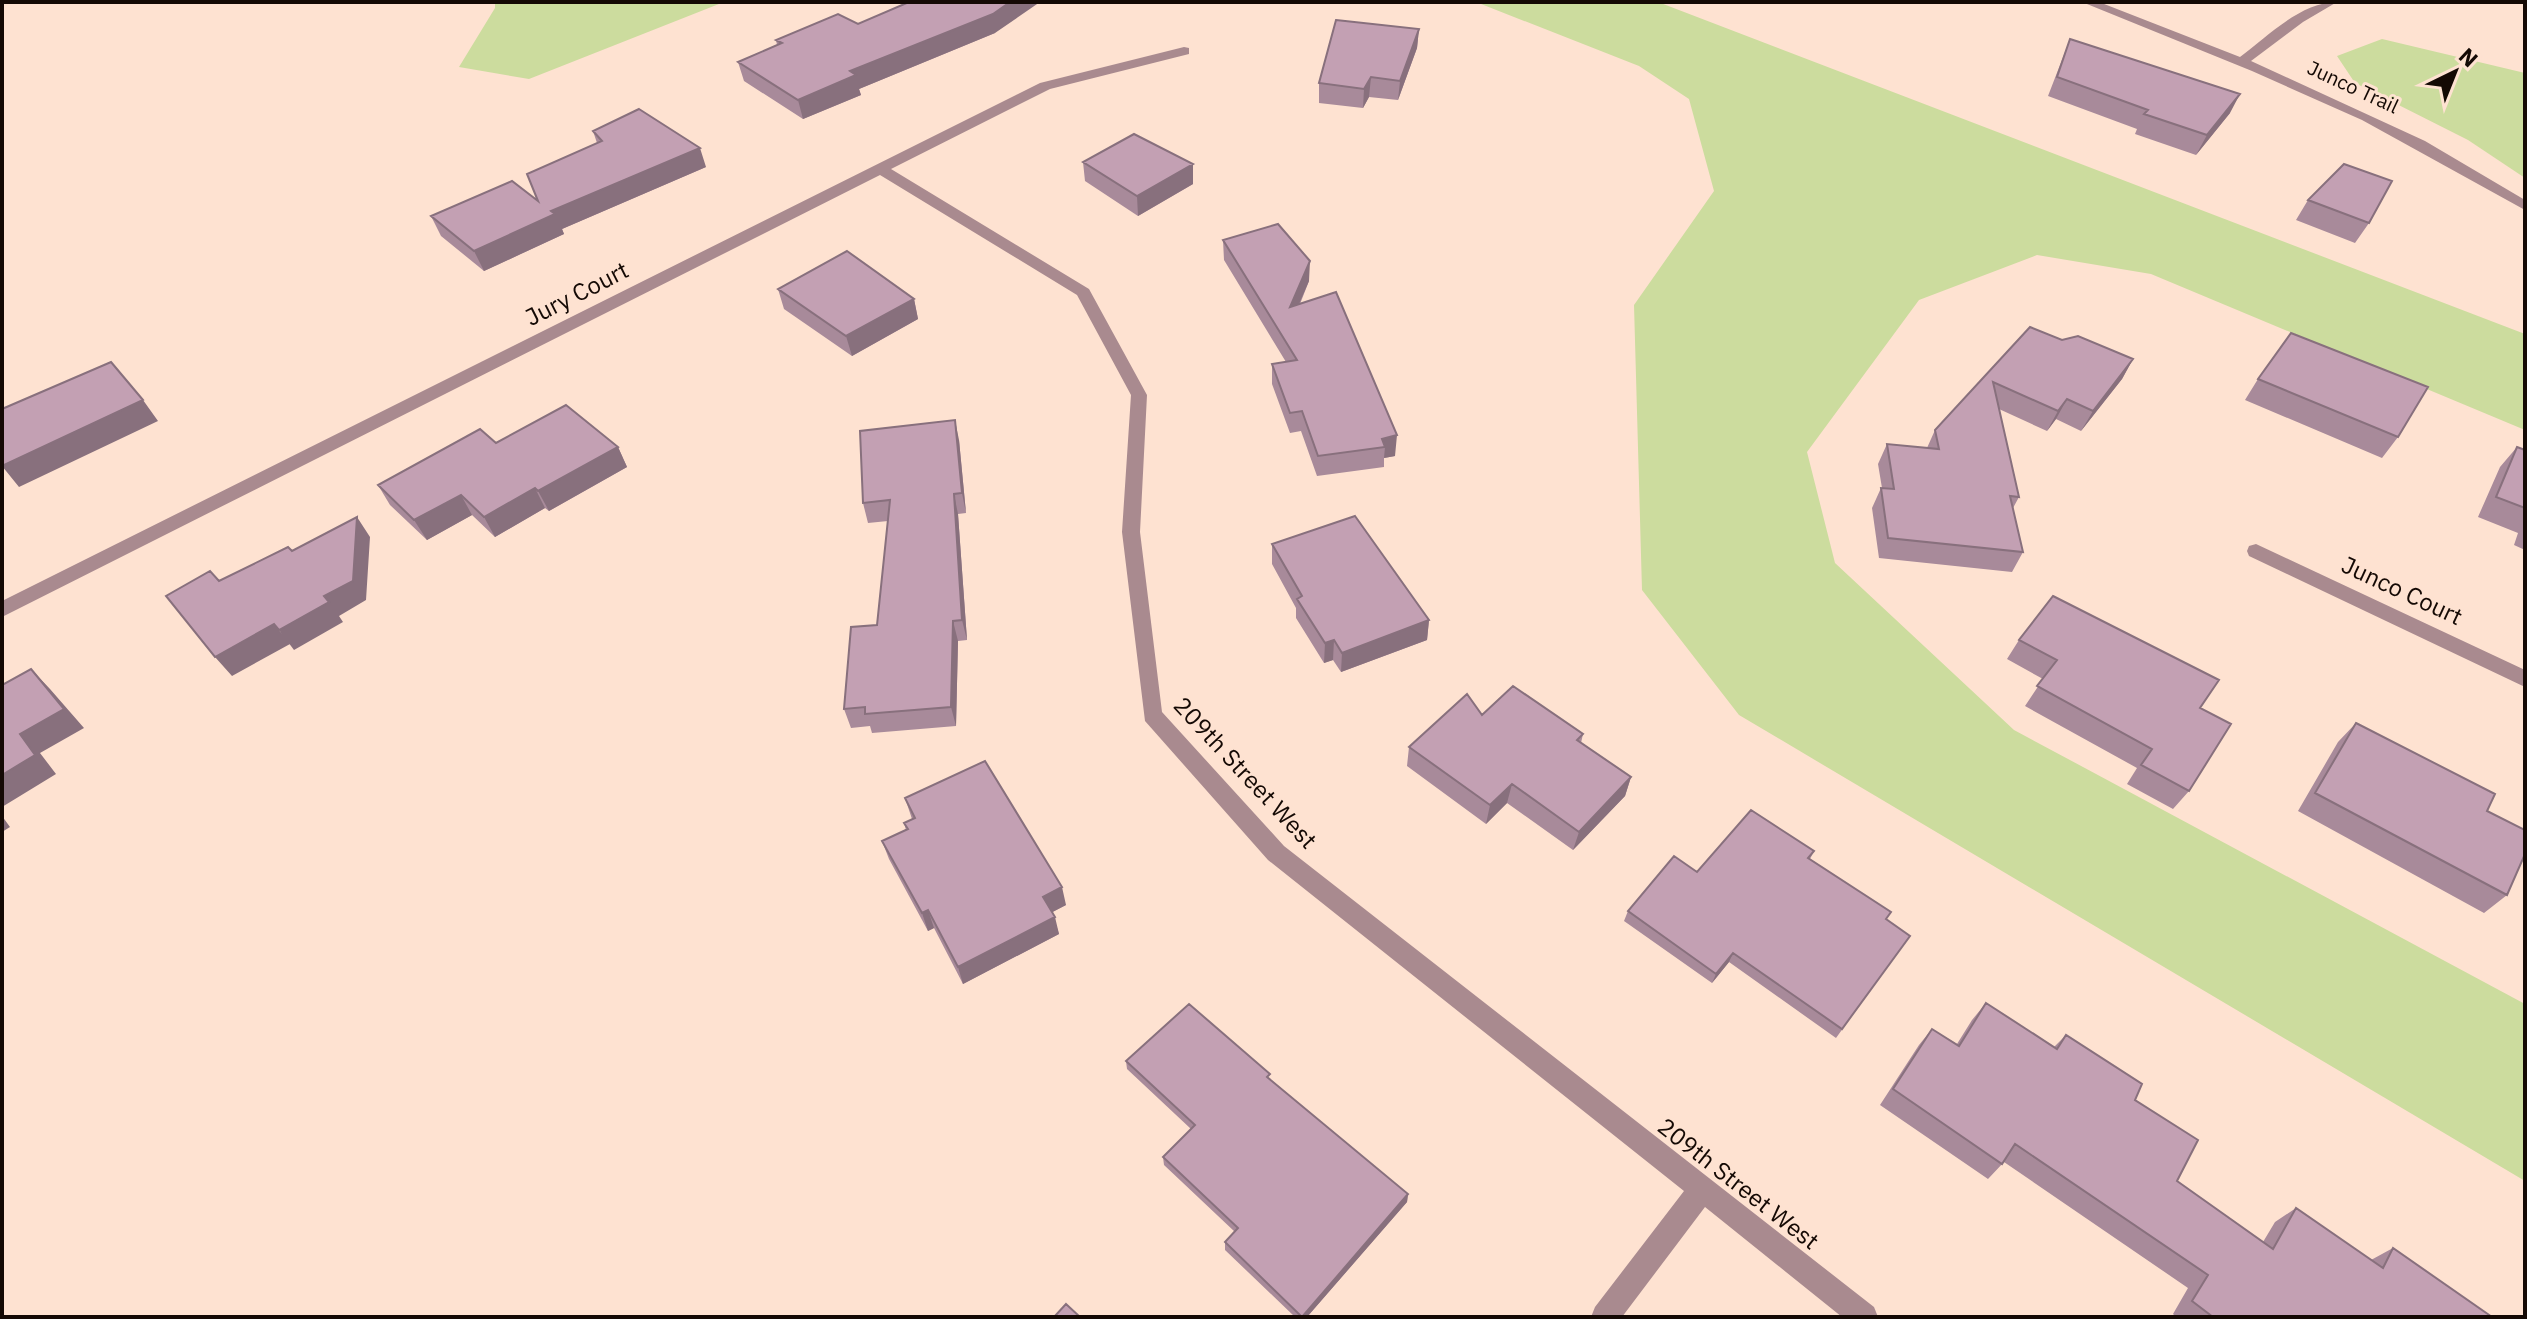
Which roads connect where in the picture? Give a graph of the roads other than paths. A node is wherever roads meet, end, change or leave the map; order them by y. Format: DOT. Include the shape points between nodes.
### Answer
graph roads {
  1 [pos="2088,2"];
  2 [pos="2331,2"];
  3 [pos="1184,51"];
  4 [pos="2243,61"];
  5 [pos="881,169"];
  6 [pos="2525,206"];
  7 [pos="2256,551"];
  8 [pos="2,610"];
  9 [pos="2525,679"];
  10 [pos="1703,1188"];
  11 [pos="1605,1317"];
  12 [pos="1864,1317"];
  1 -- 4 [label="street, Junco Trail"];
  2 -- 4 [label="street"];
  3 -- 5 [label="street, Jury Court" via="1045,86"];
  4 -- 6 [label="street, Junco Trail" via="2405,134"];
  5 -- 8 [label="street, Jury Court"];
  5 -- 10 [label="street, 209th Street West" via="1083,292 1139,395 1131,532 1152,715 1276,853"];
  7 -- 9 [label="street, Junco Court"];
  10 -- 11 [label="street"];
  10 -- 12 [label="street, 209th Street West"];
}
